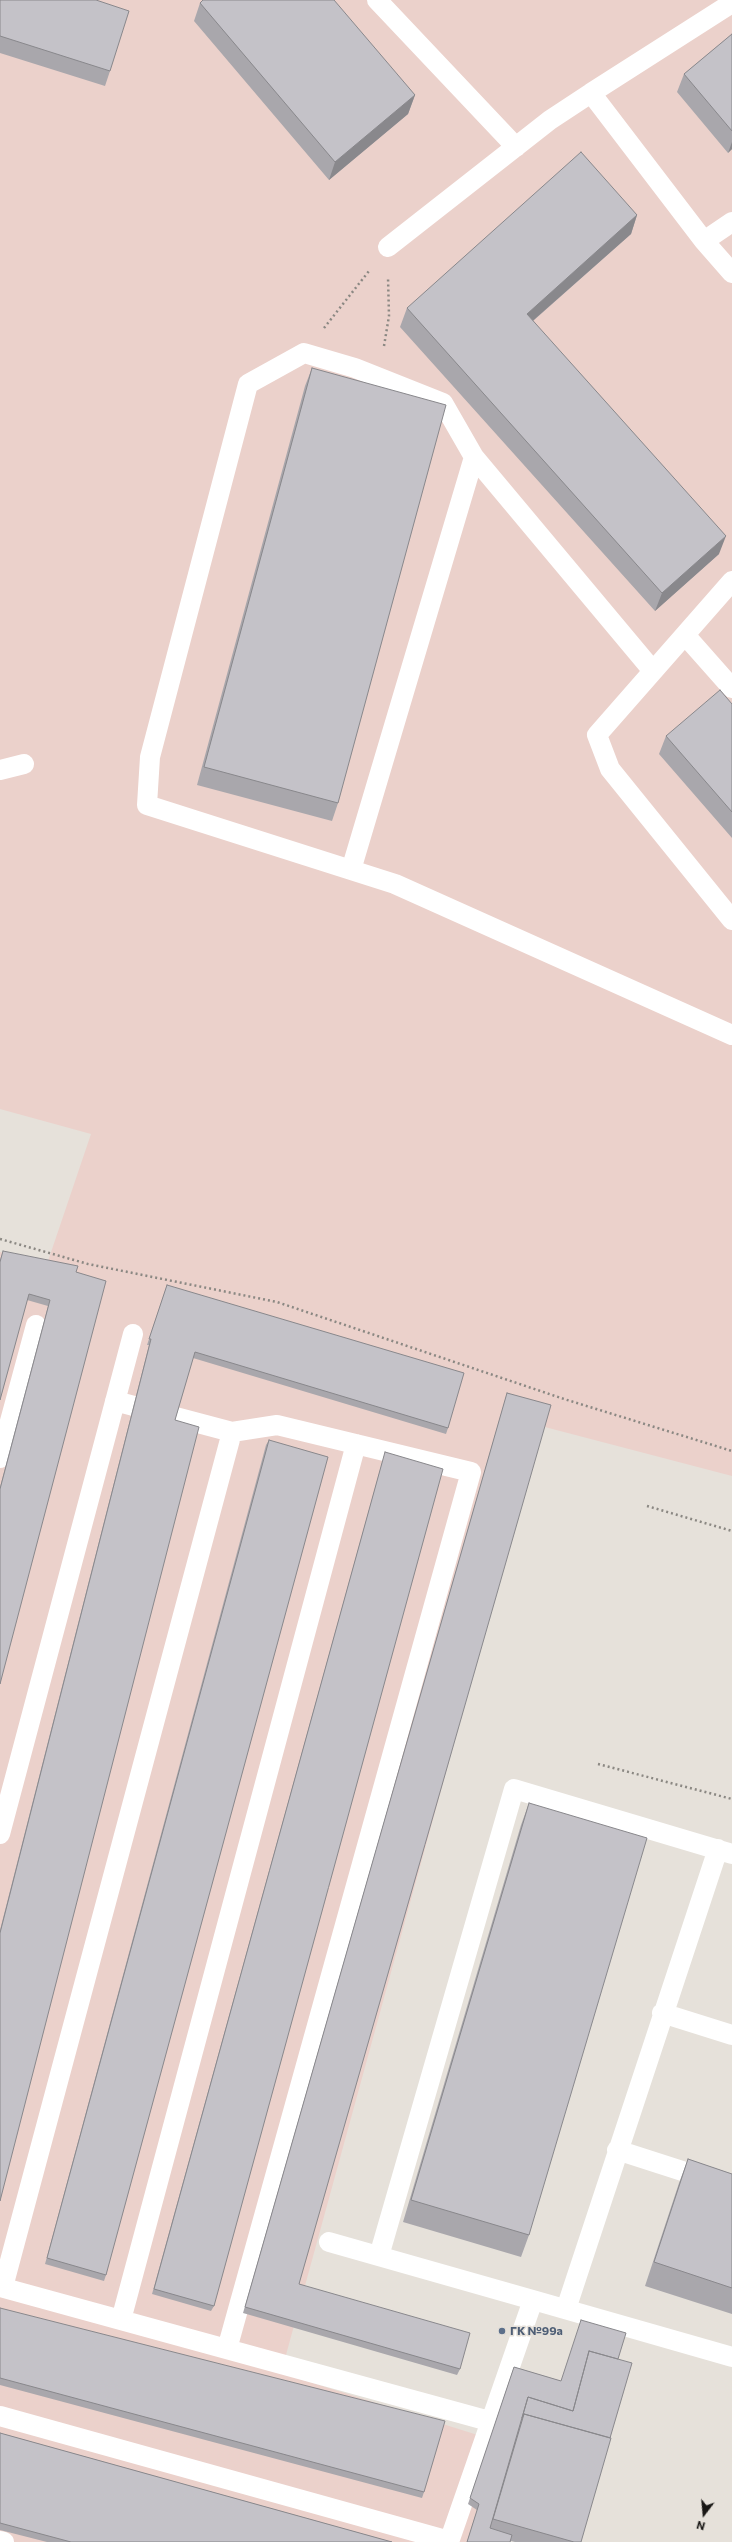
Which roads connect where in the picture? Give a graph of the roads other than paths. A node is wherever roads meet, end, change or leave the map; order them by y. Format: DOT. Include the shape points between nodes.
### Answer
graph roads {
  1 [pos="377,0"];
  2 [pos="732,3"];
  3 [pos="591,93"];
  4 [pos="516,147"];
  5 [pos="732,222"];
  6 [pos="704,240"];
  7 [pos="388,247"];
  8 [pos="732,273"];
  9 [pos="474,457"];
  10 [pos="732,581"];
  11 [pos="685,635"];
  12 [pos="653,671"];
  13 [pos="732,688"];
  14 [pos="24,764"];
  15 [pos="0,770"];
  16 [pos="351,870"];
  17 [pos="732,920"];
  18 [pos="732,1035"];
  19 [pos="36,1324"];
  20 [pos="133,1334"];
  21 [pos="115,1401"];
  22 [pos="232,1432"];
  23 [pos="356,1444"];
  24 [pos="0,1458"];
  25 [pos="0,1834"];
  26 [pos="725,1852"];
  27 [pos="662,2013"];
  28 [pos="732,2035"];
  29 [pos="618,2150"];
  30 [pos="732,2187"];
  31 [pos="329,2242"];
  32 [pos="379,2256"];
  33 [pos="1,2287"];
  34 [pos="533,2300"];
  35 [pos="566,2309"];
  36 [pos="121,2320"];
  37 [pos="227,2349"];
  38 [pos="732,2357"];
  39 [pos="0,2416"];
  40 [pos="489,2421"];
  41 [pos="0,2541"];
  42 [pos="449,2541"];
  43 [pos="4,2542"];
  1 -- 4 [label="lane"];
  2 -- 3 [label="lane"];
  3 -- 4 [label="lane"];
  3 -- 6 [label="lane"];
  4 -- 7 [label="lane"];
  5 -- 6 [label="lane"];
  6 -- 8 [label="lane"];
  9 -- 12 [label="lane"];
  9 -- 16 [label="lane"];
  9 -- 16 [label="lane" via="443,403 378,377 304,353 248,384 150,757 148,805"];
  10 -- 11 [label="lane"];
  11 -- 12 [label="lane"];
  11 -- 13 [label="lane"];
  12 -- 17 [label="lane" via="597,736 610,769"];
  14 -- 15 [label="lane"];
  16 -- 18 [label="lane" via="395,884"];
  19 -- 24 [label="lane"];
  20 -- 21 [label="lane"];
  21 -- 22 [label="lane"];
  21 -- 25 [label="lane"];
  22 -- 23 [label="lane" via="277,1425"];
  22 -- 33 [label="lane"];
  23 -- 36 [label="lane"];
  23 -- 37 [label="lane" via="471,1472"];
  26 -- 27 [label="lane"];
  26 -- 32 [label="lane" via="514,1789"];
  27 -- 28 [label="lane"];
  27 -- 29 [label="lane"];
  29 -- 30 [label="lane"];
  29 -- 35 [label="lane"];
  31 -- 32 [label="lane"];
  32 -- 34 [label="lane"];
  33 -- 36 [label="lane"];
  34 -- 35 [label="lane"];
  34 -- 40 [label="lane"];
  35 -- 38 [label="lane"];
  36 -- 37 [label="lane"];
  37 -- 40 [label="lane"];
  39 -- 42 [label="lane"];
  40 -- 42 [label="lane"];
  41 -- 43 [label="lane"];
}
